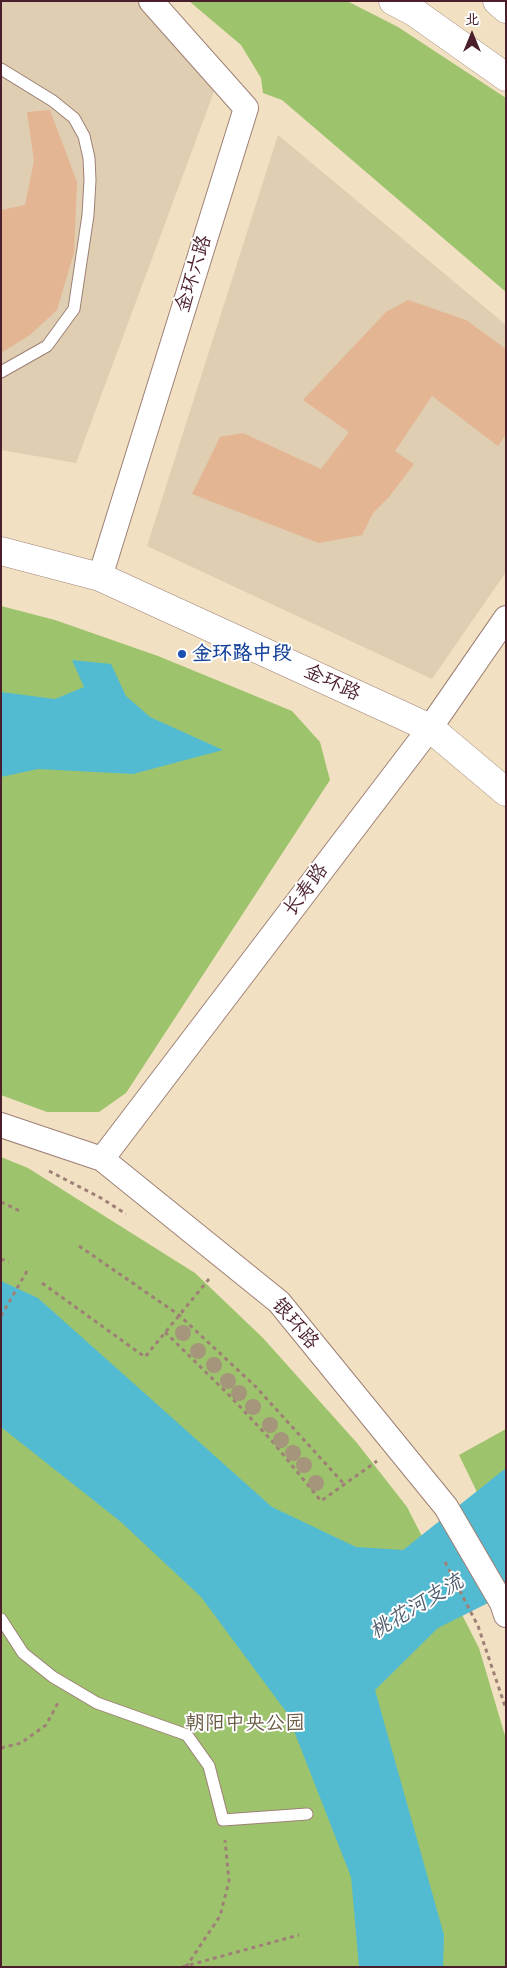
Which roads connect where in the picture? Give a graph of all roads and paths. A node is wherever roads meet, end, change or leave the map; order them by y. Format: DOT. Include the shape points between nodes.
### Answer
graph roads {
  1 [pos="151,1"];
  2 [pos="393,1"];
  3 [pos="497,1"];
  4 [pos="506,8"];
  5 [pos="1,69"];
  6 [pos="506,77"];
  7 [pos="1,372"];
  8 [pos="1,551"];
  9 [pos="100,577"];
  10 [pos="506,618"];
  11 [pos="430,728"];
  12 [pos="506,792"];
  13 [pos="1,1125"];
  14 [pos="102,1159"];
  15 [pos="46,1170"];
  16 [pos="1,1202"];
  17 [pos="22,1212"];
  18 [pos="133,1220"];
  19 [pos="79,1246"];
  20 [pos="1,1258"];
  21 [pos="9,1262"];
  22 [pos="28,1271"];
  23 [pos="213,1274"];
  24 [pos="42,1283"];
  25 [pos="179,1315"];
  26 [pos="1,1316"];
  27 [pos="165,1332"];
  28 [pos="379,1459"];
  29 [pos="344,1484"];
  30 [pos="442,1556"];
  31 [pos="504,1609"];
  32 [pos="1,1619"];
  33 [pos="68,1686"];
  34 [pos="506,1709"];
  35 [pos="1,1748"];
  36 [pos="307,1814"];
  37 [pos="222,1820"];
  38 [pos="299,1935"];
  39 [pos="187,1966"];
  40 [pos="182,1967"];
  1 -- 9 [label="street, 金环六路" via="246,108"];
  2 -- 6 [label="main road" via="414,12"];
  3 -- 4 [label="main road"];
  5 -- 7 [label="lane" via="74,118 84,136 90,180 74,309 47,346"];
  8 -- 9 [label="main road, 金环路"];
  9 -- 11 [label="main road, 金环路"];
  10 -- 11 [label="street, 长寿路"];
  11 -- 12 [label="main road, 金环路"];
  11 -- 14 [label="street, 长寿路"];
  13 -- 14 [label="street, 银环路"];
  14 -- 31 [label="street, 银环路" via="279,1302 446,1507"];
  15 -- 18 [label="path" via="101,1198"];
  16 -- 17 [label="path"];
  19 -- 25 [label="path"];
  20 -- 21 [label="path"];
  22 -- 26 [label="path"];
  23 -- 25 [label="path"];
  24 -- 27 [label="path" via="145,1357"];
  25 -- 27 [label="path"];
  25 -- 29 [label="path" via="255,1386"];
  27 -- 29 [label="path" via="272,1441 321,1501"];
  28 -- 29 [label="path"];
  30 -- 34 [label="path" via="478,1626"];
  32 -- 33 [label="lane" via="23,1653"];
  33 -- 35 [label="path" via="46,1725 21,1743"];
  33 -- 37 [label="lane" via="97,1703 187,1735 209,1766"];
  36 -- 37 [label="lane"];
  37 -- 39 [label="path" via="229,1881 220,1916"];
  38 -- 39 [label="path"];
  39 -- 40 [label="path"];
}
